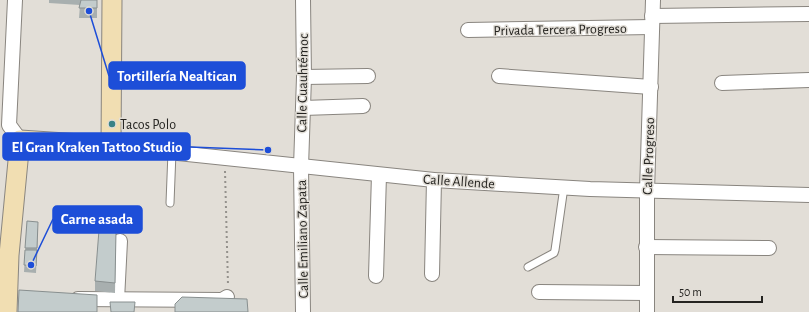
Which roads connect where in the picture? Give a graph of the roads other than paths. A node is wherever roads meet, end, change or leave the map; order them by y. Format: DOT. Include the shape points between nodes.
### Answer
graph roads {
  1 [pos="15,0"];
  2 [pos="112,0"];
  3 [pos="303,0"];
  4 [pos="653,0"];
  5 [pos="809,14"];
  6 [pos="652,21"];
  7 [pos="468,30"];
  8 [pos="368,76"];
  9 [pos="499,76"];
  10 [pos="304,77"];
  11 [pos="809,80"];
  12 [pos="722,82"];
  13 [pos="651,87"];
  14 [pos="362,106"];
  15 [pos="302,108"];
  16 [pos="20,140"];
  17 [pos="111,146"];
  18 [pos="172,152"];
  19 [pos="301,167"];
  20 [pos="379,175"];
  21 [pos="434,180"];
  22 [pos="564,187"];
  23 [pos="647,191"];
  24 [pos="809,195"];
  25 [pos="170,204"];
  26 [pos="120,241"];
  27 [pos="646,246"];
  28 [pos="769,248"];
  29 [pos="5,254"];
  30 [pos="528,267"];
  31 [pos="432,274"];
  32 [pos="376,276"];
  33 [pos="539,292"];
  34 [pos="646,293"];
  35 [pos="226,297"];
  36 [pos="62,298"];
  37 [pos="117,300"];
  38 [pos="12,302"];
  39 [pos="303,312"];
  40 [pos="647,312"];
  1 -- 16 [label="street" via="9,125"];
  2 -- 17 [label="street"];
  3 -- 10 [label="street, Calle Cuauhtémoc"];
  4 -- 6 [label="street, Calle Progreso"];
  5 -- 6 [label="street, Privada Tercera Progreso"];
  6 -- 7 [label="street, Privada Tercera Progreso"];
  6 -- 13 [label="street, Calle Progreso"];
  8 -- 10 [label="street"];
  9 -- 13 [label="street"];
  10 -- 15 [label="street, Calle Cuauhtémoc"];
  11 -- 12 [label="street"];
  13 -- 23 [label="street, Calle Progreso"];
  14 -- 15 [label="street"];
  15 -- 19 [label="street, Calle Cuauhtémoc"];
  16 -- 17 [label="street"];
  16 -- 29 [label="street"];
  17 -- 18 [label="street, Calle Allende"];
  18 -- 19 [label="street, Calle Allende"];
  18 -- 25 [label="lane"];
  19 -- 20 [label="street, Calle Allende"];
  19 -- 39 [label="street, Calle Emiliano Zapata"];
  20 -- 21 [label="street, Calle Allende"];
  20 -- 32 [label="street"];
  21 -- 22 [label="street, Calle Allende"];
  21 -- 31 [label="street"];
  22 -- 23 [label="street, Calle Allende"];
  22 -- 30 [label="lane" via="554,253"];
  23 -- 24 [label="street, Calle Allende"];
  23 -- 27 [label="street, Calle Progreso"];
  26 -- 37 [label="street"];
  27 -- 28 [label="street"];
  27 -- 34 [label="street, Calle Progreso"];
  29 -- 38 [label="street"];
  33 -- 34 [label="street"];
  34 -- 40 [label="street, Calle Progreso"];
  35 -- 37 [label="street" via="222,300"];
  36 -- 37 [label="street"];
}
